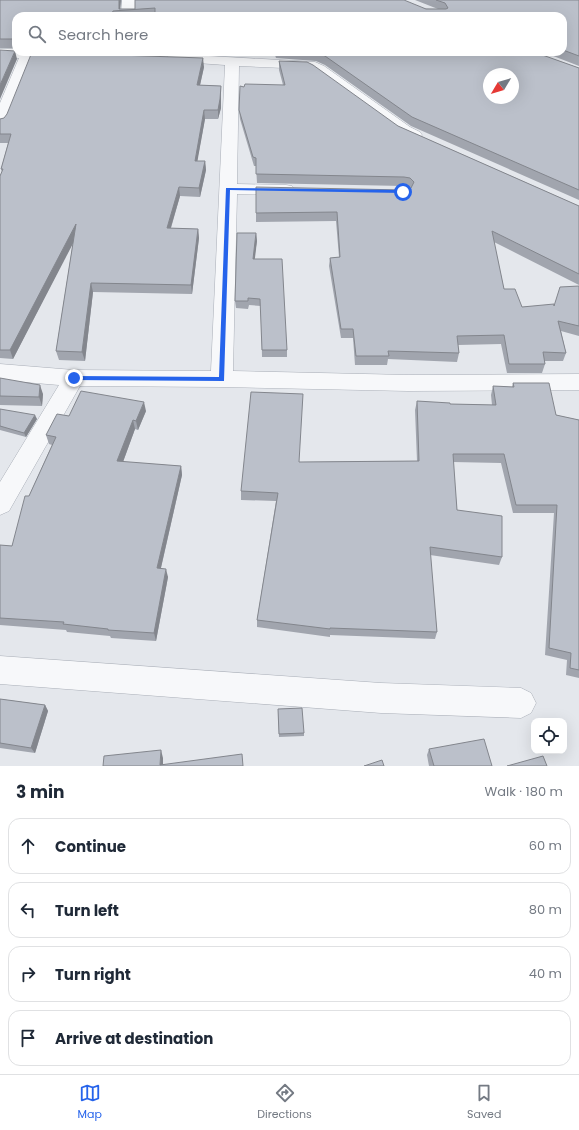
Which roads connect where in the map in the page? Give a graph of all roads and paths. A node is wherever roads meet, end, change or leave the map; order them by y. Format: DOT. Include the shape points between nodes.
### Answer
graph roads {
  1 [pos="129,0"];
  2 [pos="128,12"];
  3 [pos="0,53"];
  4 [pos="12,53"];
  5 [pos="27,56"];
  6 [pos="164,58"];
  7 [pos="232,61"];
  8 [pos="0,122"];
  9 [pos="425,140"];
  10 [pos="228,189"];
  11 [pos="300,190"];
  12 [pos="0,372"];
  13 [pos="74,378"];
  14 [pos="222,379"];
  15 [pos="579,382"];
  16 [pos="0,504"];
  17 [pos="0,670"];
  18 [pos="521,703"];
  1 -- 2 [label="street"];
  3 -- 4 [label="street"];
  5 -- 8 [label="street"];
  6 -- 7 [label="street"];
  7 -- 9 [label="street" via="310,65 404,130"];
  7 -- 10 [label="street"];
  10 -- 11 [label="street"];
  10 -- 14 [label="street"];
  12 -- 13 [label="street"];
  13 -- 14 [label="street"];
  13 -- 16 [label="street"];
  14 -- 15 [label="street" via="408,383"];
  17 -- 18 [label="street" via="381,698"];
}
